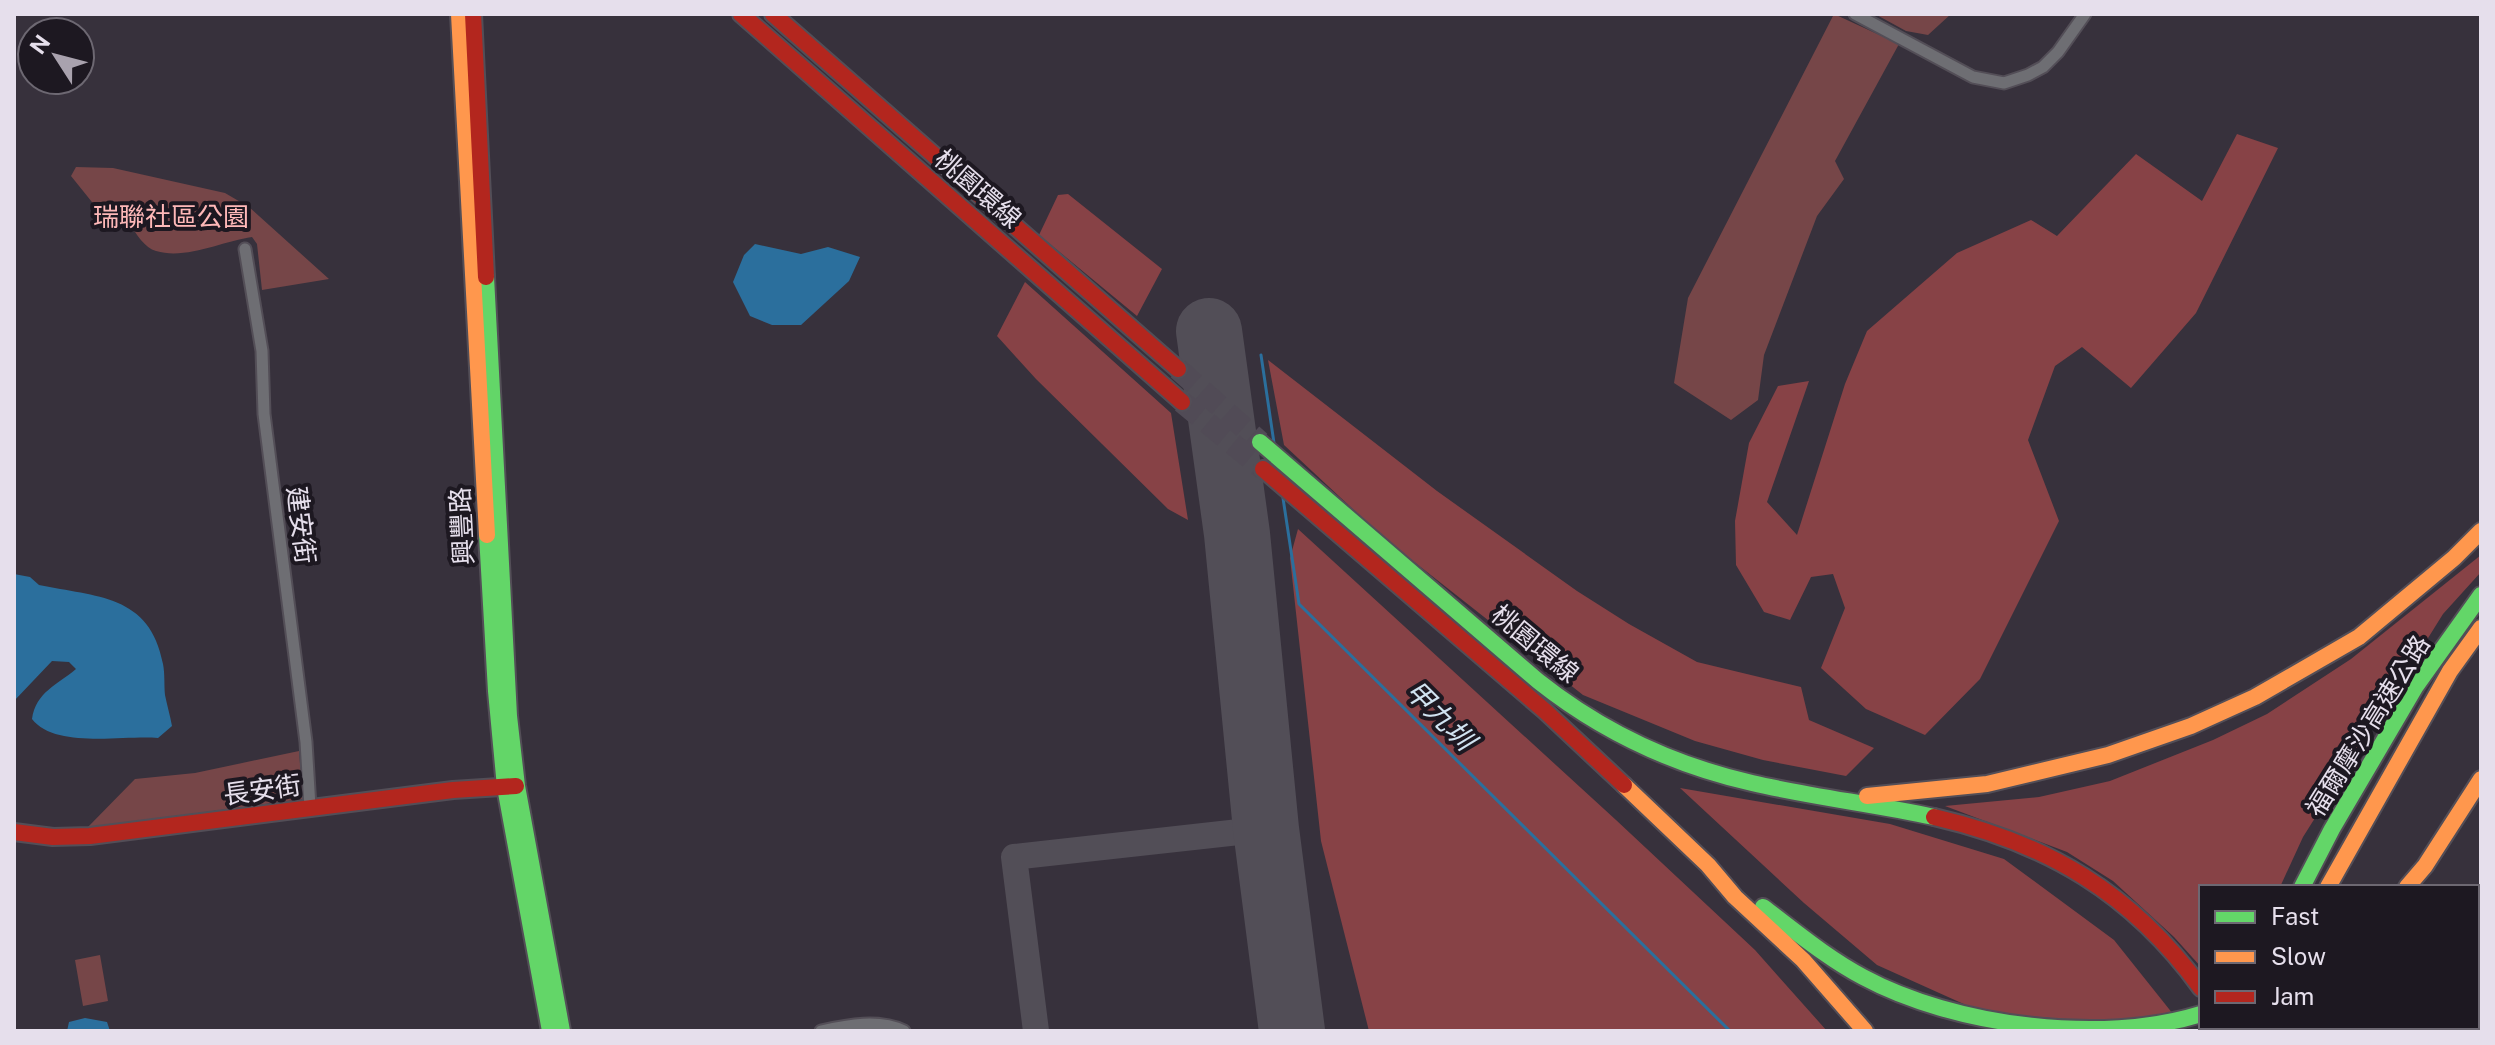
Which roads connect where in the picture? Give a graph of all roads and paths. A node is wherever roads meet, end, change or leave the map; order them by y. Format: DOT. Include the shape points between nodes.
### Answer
graph roads {
  1 [pos="459,14"];
  2 [pos="473,14"];
  3 [pos="741,14"];
  4 [pos="773,14"];
  5 [pos="1855,14"];
  6 [pos="2085,14"];
  7 [pos="245,249"];
  8 [pos="1178,369"];
  9 [pos="1182,402"];
  10 [pos="1260,442"];
  11 [pos="1263,469"];
  12 [pos="2481,531"];
  13 [pos="2481,595"];
  14 [pos="2481,628"];
  15 [pos="2481,779"];
  16 [pos="511,786"];
  17 [pos="1826,799"];
  18 [pos="310,807"];
  19 [pos="14,832"];
  20 [pos="1708,865"];
  21 [pos="2303,885"];
  22 [pos="2329,885"];
  23 [pos="2409,885"];
  24 [pos="2199,986"];
  25 [pos="2196,1016"];
  26 [pos="550,1031"];
  27 [pos="562,1031"];
  28 [pos="821,1031"];
  29 [pos="904,1031"];
  30 [pos="1865,1031"];
  1 -- 16 [label="main road, 興豐路" via="496,691"];
  2 -- 16 [label="main road, 興豐路"];
  3 -- 9 [label="main road, 桃園環線"];
  4 -- 8 [label="main road, 桃園環線"];
  5 -- 6 [label="street" via="1973,77 2004,83 2043,67"];
  7 -- 18 [label="street, 建安街" via="262,351 264,414"];
  10 -- 17 [label="main road, 桃園環線" via="1587,717 1664,756"];
  11 -- 20 [label="main road, 桃園環線" via="1545,711"];
  12 -- 17 [label="main road" via="2359,637 2255,697 2191,726 2108,755 1987,784"];
  13 -- 21 [label="main road, 福爾摩沙高速公路" via="2416,686"];
  14 -- 22 [label="main road, 福爾摩沙高速公路" via="2450,671"];
  15 -- 23 [label="main road"];
  16 -- 18 [label="main road, 長安街"];
  16 -- 26 [label="main road, 興豐路"];
  16 -- 27 [label="main road, 興豐路"];
  17 -- 24 [label="main road" via="1964,824 2027,845 2082,874 2132,912"];
  18 -- 19 [label="main road, 長安街" via="90,836"];
  20 -- 25 [label="main road" via="1833,959 1933,1007 2037,1029 2118,1030"];
  20 -- 30 [label="main road"];
  28 -- 29 [label="street" via="879,1024"];
}
